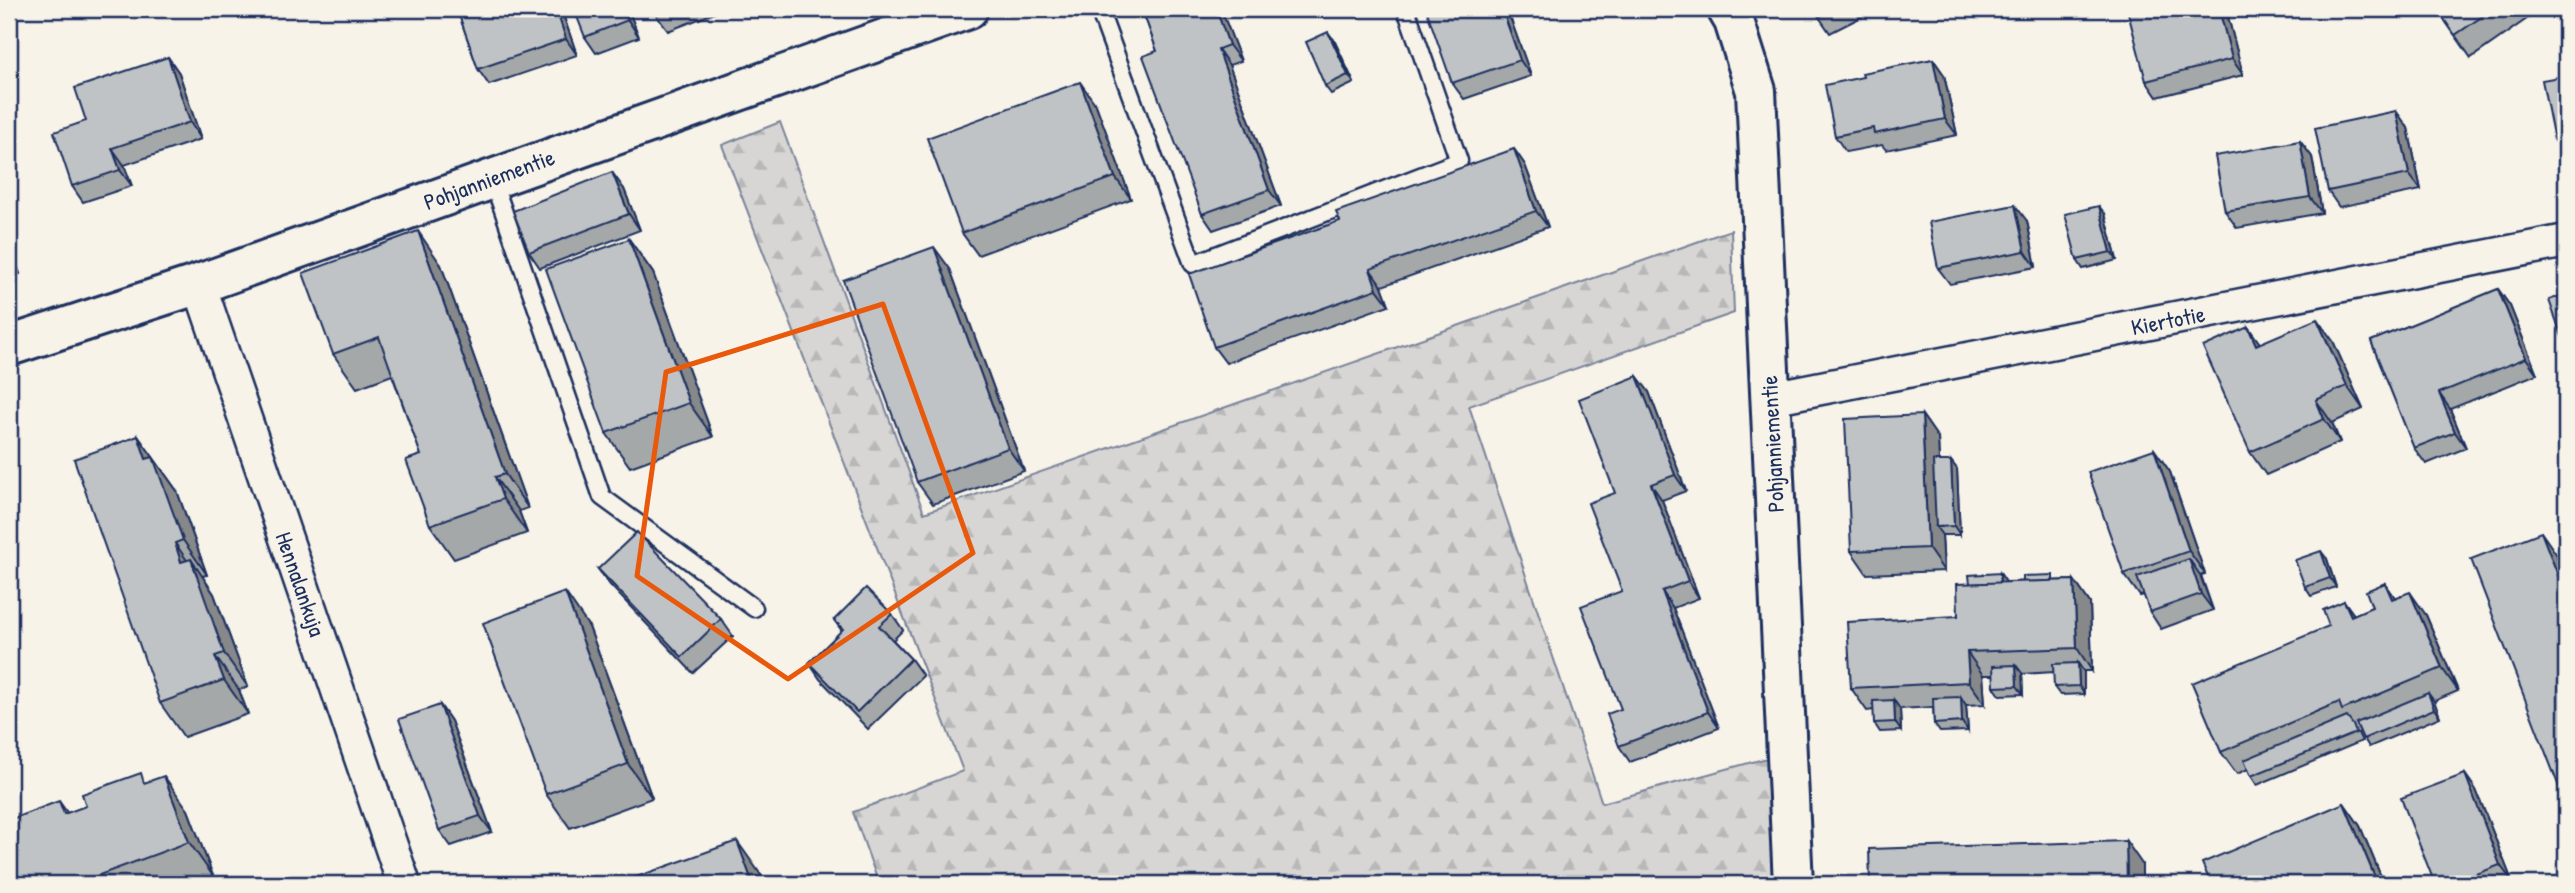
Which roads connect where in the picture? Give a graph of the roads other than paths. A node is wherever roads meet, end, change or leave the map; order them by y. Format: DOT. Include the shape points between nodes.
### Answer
graph roads {
  1 [pos="968,9"];
  2 [pos="1098,9"];
  3 [pos="1406,9"];
  4 [pos="1727,9"];
  5 [pos="492,178"];
  6 [pos="2566,241"];
  7 [pos="198,284"];
  8 [pos="9,346"];
  9 [pos="1770,398"];
  10 [pos="754,608"];
  11 [pos="404,884"];
  12 [pos="1793,884"];
  1 -- 5 [label="street, Pohjanniementie"];
  2 -- 3 [label="lane" via="1194,264 1459,161"];
  4 -- 9 [label="street, Pohjanniementie" via="1756,91"];
  5 -- 7 [label="street, Pohjanniementie"];
  5 -- 10 [label="lane" via="602,497"];
  6 -- 9 [label="street, Kiertotie"];
  7 -- 8 [label="street, Pohjanniementie"];
  7 -- 11 [label="street, Hennalankuja"];
  9 -- 12 [label="street, Pohjanniementie"];
}
